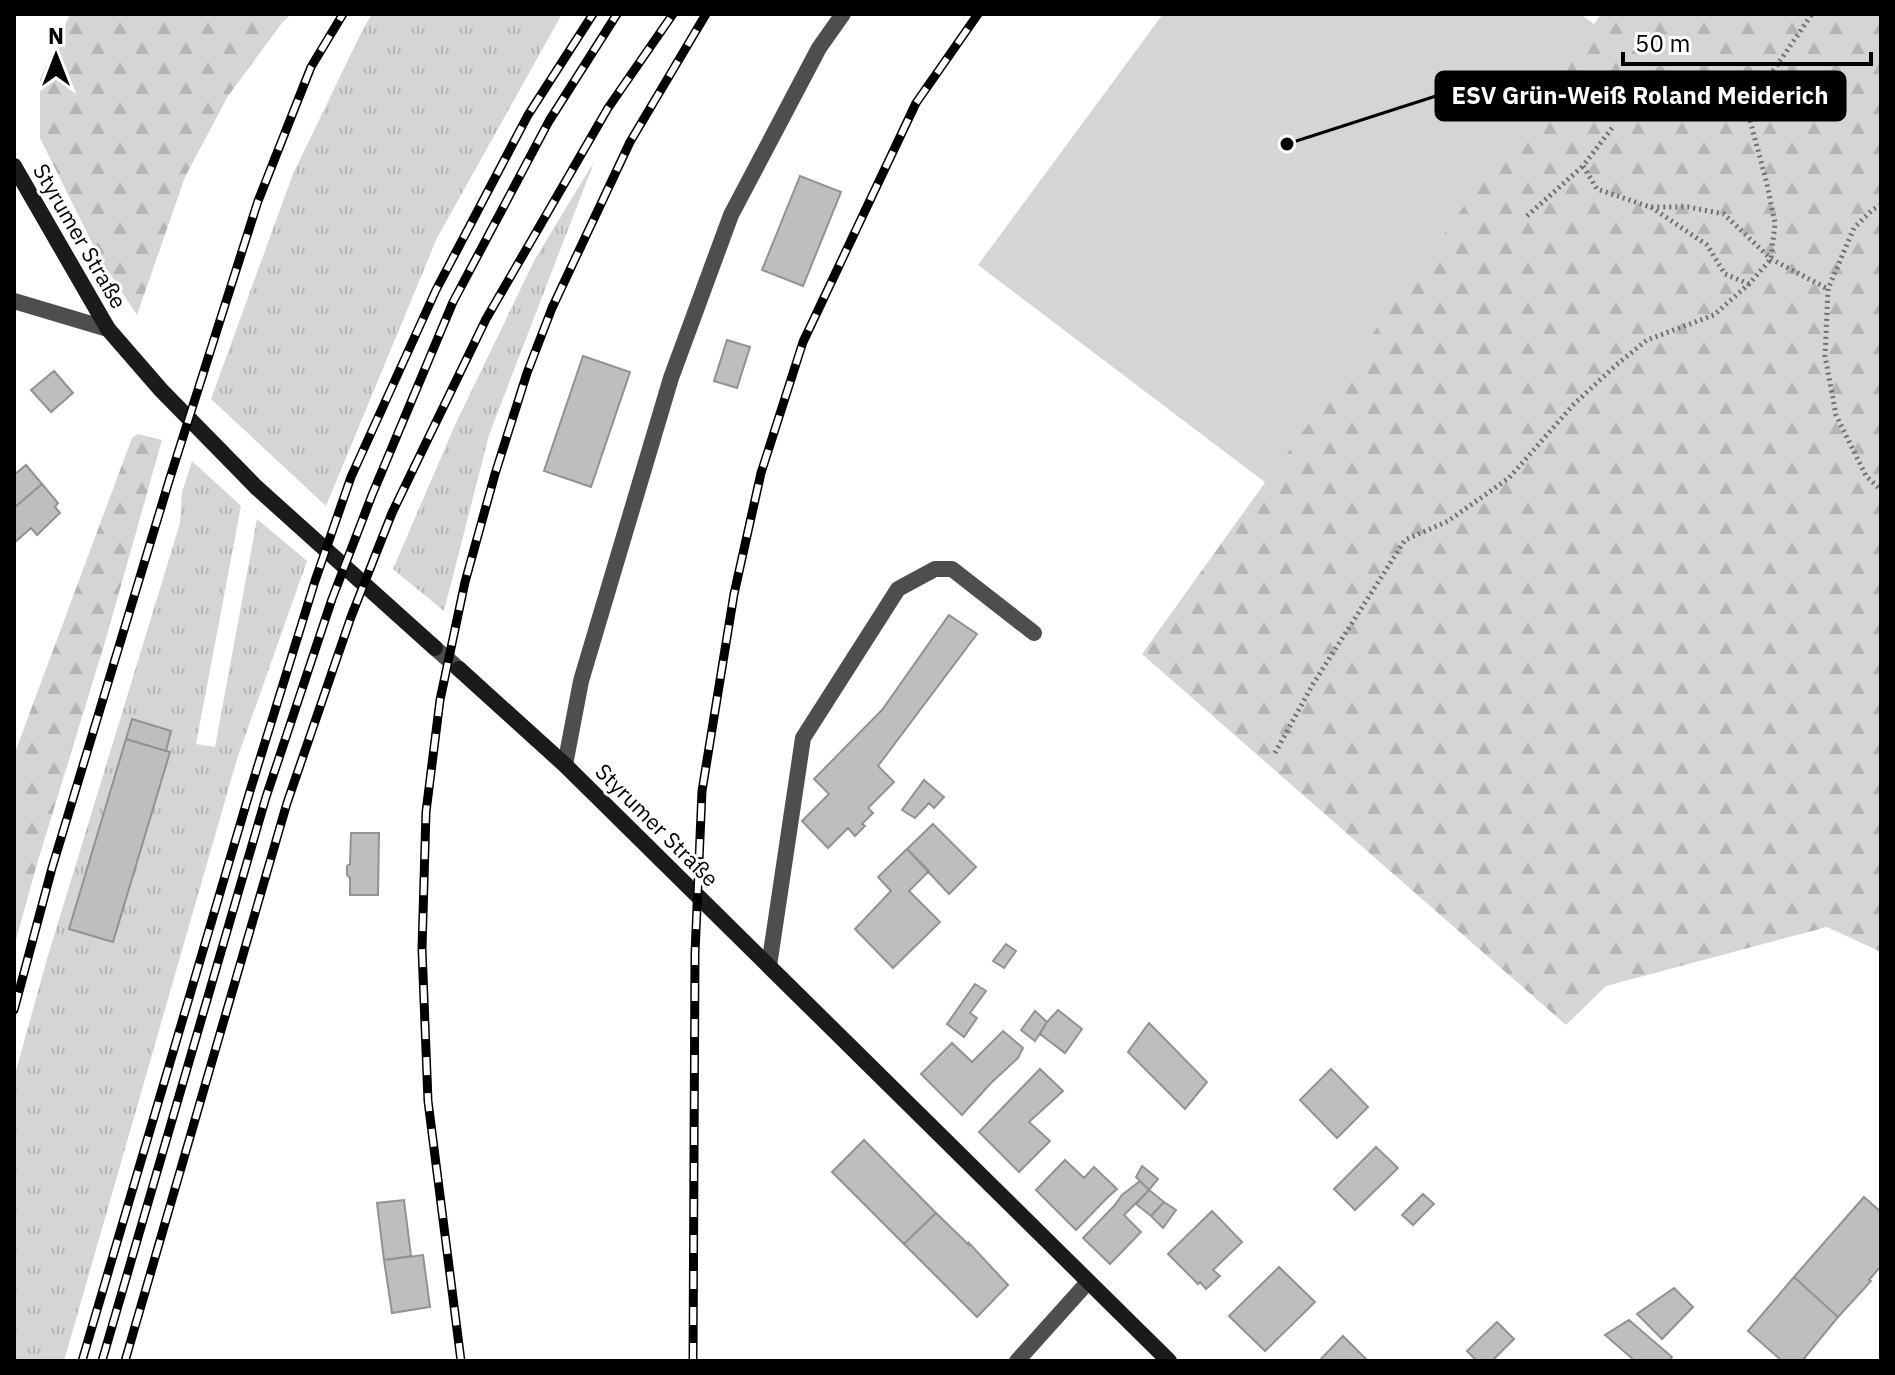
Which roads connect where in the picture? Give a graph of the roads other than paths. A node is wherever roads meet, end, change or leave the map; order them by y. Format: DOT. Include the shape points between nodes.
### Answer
graph roads {
  1 [pos="843,14"];
  2 [pos="14,166"];
  3 [pos="14,301"];
  4 [pos="108,329"];
  5 [pos="1034,633"];
  6 [pos="565,765"];
  7 [pos="769,966"];
  8 [pos="1088,1282"];
  9 [pos="1017,1361"];
  10 [pos="1169,1361"];
  1 -- 6 [label="street" via="819,48 731,215 671,378 581,681"];
  2 -- 4 [label="street, Styrumer Straße"];
  3 -- 4 [label="street, Styrumer Straße"];
  4 -- 6 [label="street, Styrumer Straße" via="256,487"];
  5 -- 7 [label="street" via="952,569 935,569 898,589 803,738"];
  6 -- 7 [label="street, Styrumer Straße"];
  7 -- 8 [label="street, Styrumer Straße"];
  8 -- 9 [label="street"];
  8 -- 10 [label="street, Styrumer Straße"];
}
